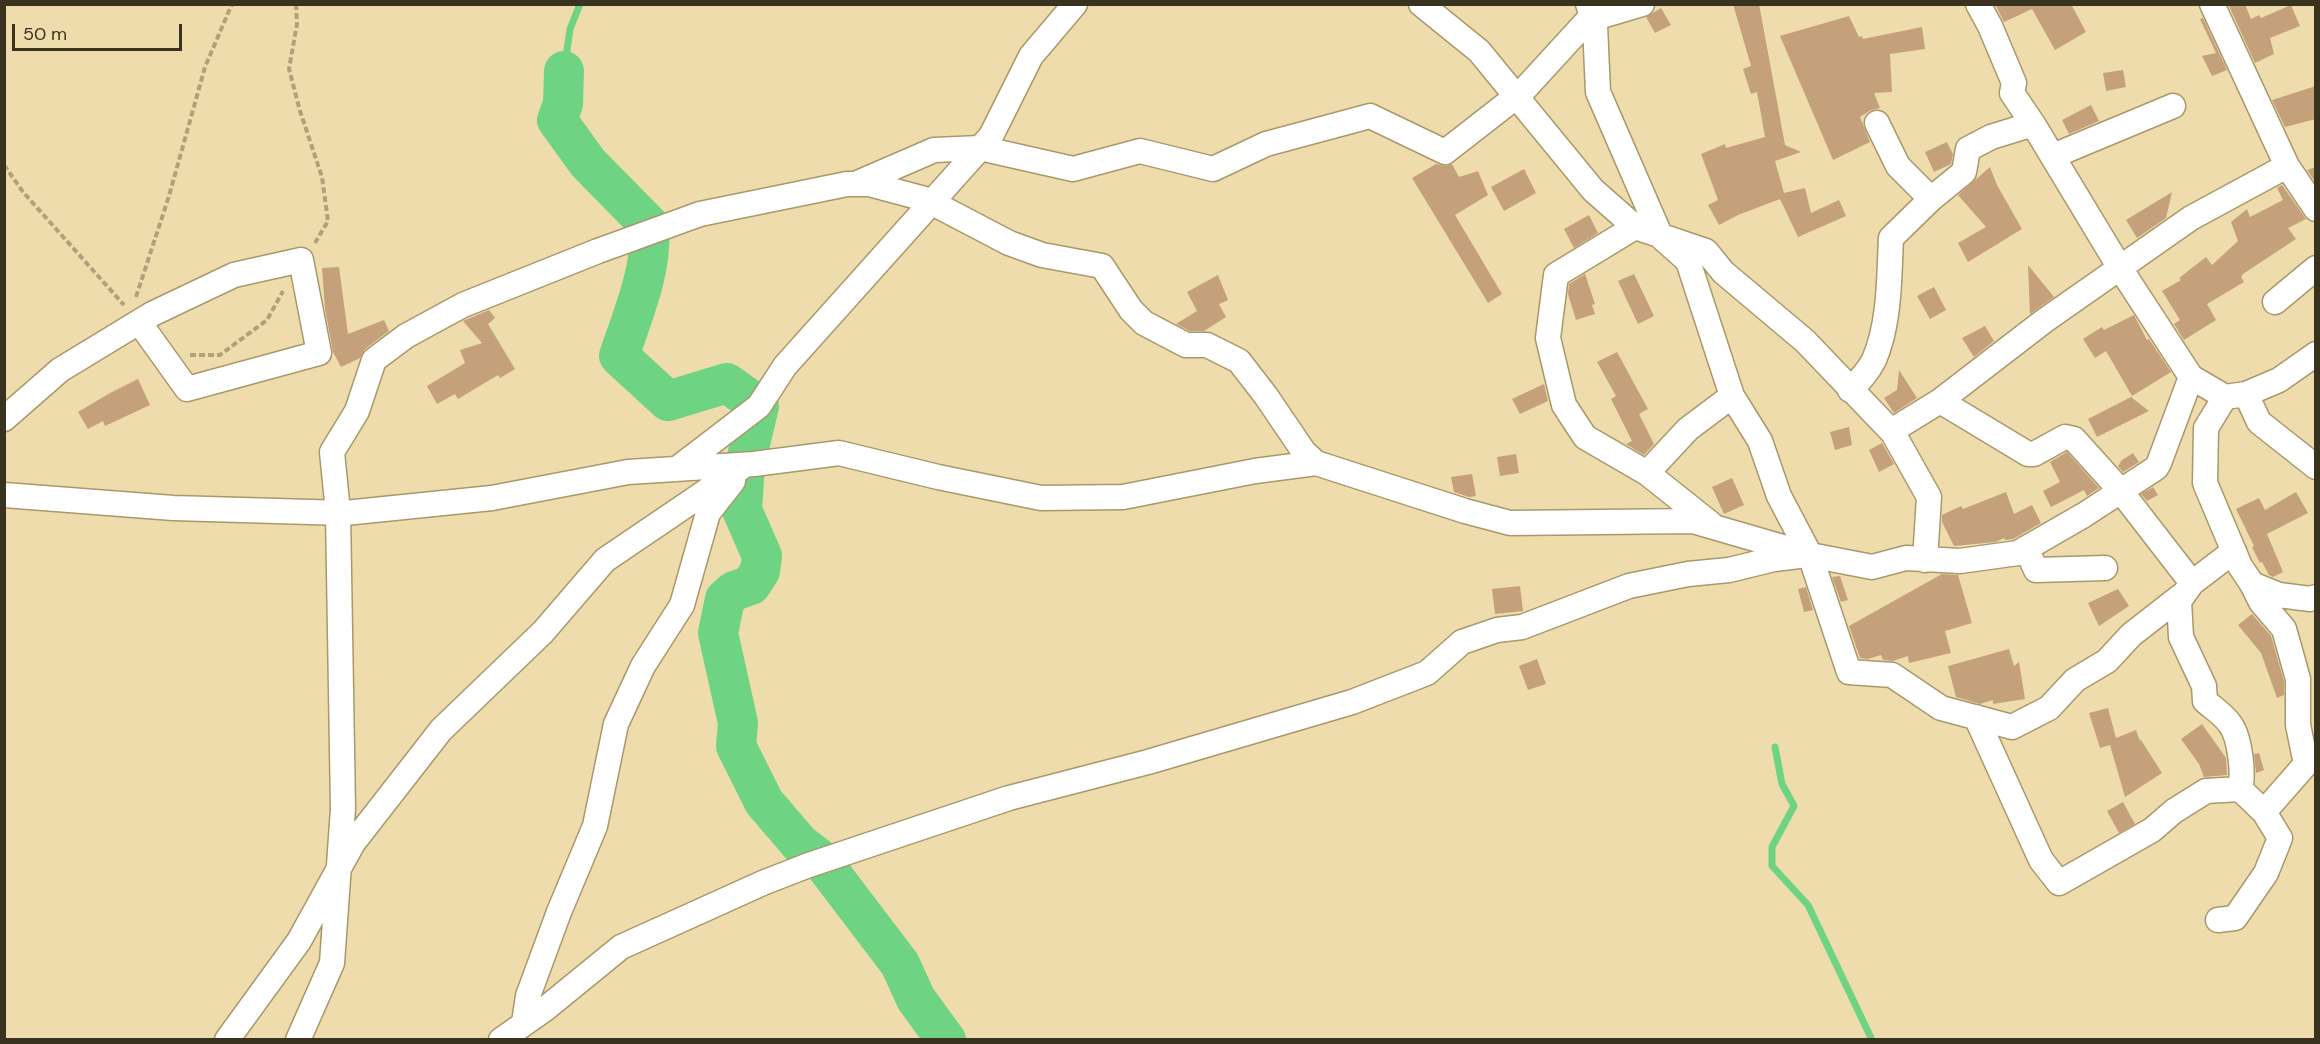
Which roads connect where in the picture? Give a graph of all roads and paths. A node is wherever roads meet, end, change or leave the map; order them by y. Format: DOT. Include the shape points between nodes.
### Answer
graph roads {
  1 [pos="232,4"];
  2 [pos="296,4"];
  3 [pos="1074,4"];
  4 [pos="1420,4"];
  5 [pos="1642,4"];
  6 [pos="1978,4"];
  7 [pos="2212,4"];
  8 [pos="1591,12"];
  9 [pos="1515,97"];
  10 [pos="2173,106"];
  11 [pos="1876,123"];
  12 [pos="2033,124"];
  13 [pos="981,147"];
  14 [pos="2053,156"];
  15 [pos="2287,166"];
  16 [pos="860,182"];
  17 [pos="1931,199"];
  18 [pos="931,202"];
  19 [pos="2316,209"];
  20 [pos="1635,227"];
  21 [pos="1660,237"];
  22 [pos="301,260"];
  23 [pos="2120,268"];
  24 [pos="2316,268"];
  25 [pos="2275,303"];
  26 [pos="137,312"];
  27 [pos="2316,354"];
  28 [pos="2191,376"];
  29 [pos="1850,390"];
  30 [pos="1732,396"];
  31 [pos="2235,396"];
  32 [pos="1940,401"];
  33 [pos="4,419"];
  34 [pos="1893,433"];
  35 [pos="2168,441"];
  36 [pos="1316,463"];
  37 [pos="745,465"];
  38 [pos="2316,467"];
  39 [pos="678,468"];
  40 [pos="1647,473"];
  41 [pos="2120,490"];
  42 [pos="4,495"];
  43 [pos="338,512"];
  44 [pos="1714,526"];
  45 [pos="2026,548"];
  46 [pos="2234,551"];
  47 [pos="1810,555"];
  48 [pos="1925,560"];
  49 [pos="2105,568"];
  50 [pos="2252,584"];
  51 [pos="2187,590"];
  52 [pos="2316,597"];
  53 [pos="1976,717"];
  54 [pos="2311,760"];
  55 [pos="2240,789"];
  56 [pos="2264,812"];
  57 [pos="339,868"];
  58 [pos="2218,920"];
  59 [pos="524,1023"];
  60 [pos="227,1040"];
  61 [pos="298,1040"];
  62 [pos="501,1040"];
  1 -- 26 [label="path" via="205,67"];
  2 -- 22 [label="path" via="297,24 288,69 322,177 328,221"];
  3 -- 13 [label="street" via="1031,56 991,136"];
  4 -- 9 [label="street" via="1479,51"];
  5 -- 8 [label="street"];
  6 -- 12 [label="street" via="2014,83 2012,93"];
  7 -- 15 [label="street"];
  8 -- 9 [label="street" via="1588,20"];
  8 -- 21 [label="street" via="1598,92"];
  9 -- 13 [label="street" via="1445,152 1370,116 1266,144 1213,169 1140,151 1073,169"];
  9 -- 20 [label="street" via="1593,190"];
  10 -- 14 [label="street"];
  11 -- 17 [label="street" via="1898,166"];
  12 -- 14 [label="street"];
  12 -- 17 [label="street" via="1968,149 1964,172"];
  13 -- 16 [label="street" via="934,150"];
  13 -- 18 [label="street"];
  14 -- 23 [label="street"];
  15 -- 19 [label="street"];
  15 -- 23 [label="street" via="2198,213"];
  16 -- 18 [label="street"];
  16 -- 43 [label="street" via="700,214 463,305 406,336 374,360 357,411 332,452"];
  17 -- 29 [label="street" via="1891,238 1883,330 1873,361"];
  18 -- 36 [label="street" via="1009,243 1042,255 1102,266 1144,323 1186,345 1207,345 1239,361"];
  18 -- 39 [label="street" via="785,366 759,406"];
  20 -- 21 [label="street"];
  20 -- 40 [label="street" via="1556,274 1548,338 1564,405 1585,437"];
  21 -- 29 [label="street" via="1706,251 1723,272 1805,340"];
  21 -- 30 [label="street" via="1688,261"];
  22 -- 26 [label="street" via="234,275"];
  22 -- 26 [label="street" via="319,353 187,390"];
  23 -- 28 [label="street"];
  23 -- 32 [label="street"];
  24 -- 25 [label="street"];
  26 -- 33 [label="street" via="60,370"];
  27 -- 31 [label="street" via="2279,380"];
  28 -- 31 [label="street"];
  28 -- 35 [label="street"];
  29 -- 34 [label="street"];
  30 -- 40 [label="street" via="1688,429"];
  30 -- 47 [label="street" via="1760,441 1779,496"];
  31 -- 35 [label="street"];
  31 -- 38 [label="street" via="2259,422"];
  31 -- 46 [label="street" via="2206,428 2205,483"];
  32 -- 34 [label="street"];
  32 -- 41 [label="street" via="2028,454 2065,438 2074,439"];
  34 -- 48 [label="street" via="1929,497"];
  35 -- 41 [label="street" via="2156,468"];
  36 -- 37 [label="street" via="1123,497 1041,498 839,453"];
  36 -- 44 [label="street" via="1509,523 1693,521"];
  37 -- 39 [label="street"];
  37 -- 57 [label="street" via="605,560 543,632 441,730 353,843"];
  37 -- 59 [label="street" via="708,513 682,605 643,666 616,724 595,826 528,996"];
  39 -- 43 [label="street" via="628,472 492,498"];
  40 -- 44 [label="street"];
  41 -- 45 [label="street"];
  41 -- 51 [label="street"];
  42 -- 43 [label="street" via="173,508"];
  43 -- 57 [label="street" via="343,797"];
  44 -- 47 [label="street"];
  45 -- 48 [label="street" via="2018,553 1960,561"];
  45 -- 49 [label="street" via="2036,570"];
  46 -- 50 [label="street"];
  46 -- 51 [label="street"];
  47 -- 48 [label="street" via="1872,567 1899,559"];
  47 -- 53 [label="street" via="1849,672 1892,675 1941,708"];
  47 -- 59 [label="street" via="1629,586 1522,627 1497,630 1462,642 1427,674 1352,702 1008,798 809,864 621,947"];
  50 -- 52 [label="street" via="2279,595"];
  50 -- 54 [label="street" via="2261,602 2284,629 2298,679 2298,725"];
  51 -- 53 [label="street" via="2131,635 2107,661 2075,680 2049,708 2012,727"];
  51 -- 55 [label="street" via="2179,606 2183,643 2204,686 2205,701 2228,721 2234,732 2243,777"];
  53 -- 55 [label="street" via="2041,860 2059,883 2152,830 2206,791"];
  54 -- 56 [label="street"];
  55 -- 56 [label="street"];
  56 -- 58 [label="street" via="2280,838 2266,873 2235,918"];
  57 -- 60 [label="street" via="299,941"];
  57 -- 61 [label="street" via="332,963"];
  59 -- 62 [label="street"];
}
